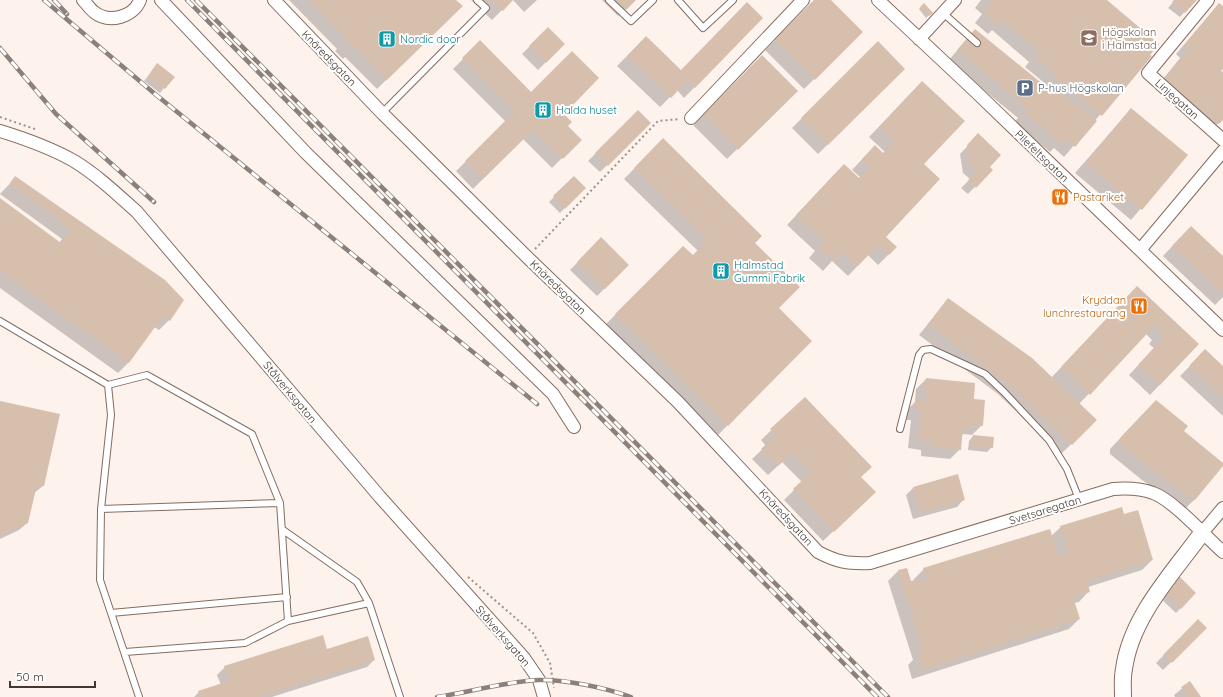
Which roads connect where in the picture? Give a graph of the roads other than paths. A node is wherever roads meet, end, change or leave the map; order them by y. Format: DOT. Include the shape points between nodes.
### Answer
graph roads {
  1 [pos="83,0"];
  2 [pos="140,0"];
  3 [pos="161,0"];
  4 [pos="274,0"];
  5 [pos="478,0"];
  6 [pos="609,0"];
  7 [pos="653,0"];
  8 [pos="678,0"];
  9 [pos="733,0"];
  10 [pos="803,0"];
  11 [pos="878,0"];
  12 [pos="955,0"];
  13 [pos="1208,0"];
  14 [pos="942,13"];
  15 [pos="919,38"];
  16 [pos="977,43"];
  17 [pos="382,112"];
  18 [pos="691,118"];
  19 [pos="0,130"];
  20 [pos="1223,140"];
  21 [pos="1223,151"];
  22 [pos="1140,250"];
  23 [pos="0,321"];
  24 [pos="1223,330"];
  25 [pos="108,385"];
  26 [pos="574,427"];
  27 [pos="900,429"];
  28 [pos="1079,499"];
  29 [pos="280,503"];
  30 [pos="1223,508"];
  31 [pos="101,509"];
  32 [pos="283,530"];
  33 [pos="1202,533"];
  34 [pos="1223,552"];
  35 [pos="848,564"];
  36 [pos="287,597"];
  37 [pos="369,603"];
  38 [pos="111,613"];
  39 [pos="288,621"];
  40 [pos="124,652"];
  41 [pos="139,697"];
  42 [pos="400,697"];
  43 [pos="544,697"];
  44 [pos="1123,697"];
  1 -- 2 [label="street" via="95,13 111,19 129,14"];
  3 -- 26 [label="street" via="306,153 553,394"];
  4 -- 17 [label="street, Knäredsgatan"];
  5 -- 17 [label="lane" via="486,8"];
  6 -- 7 [label="lane" via="631,21"];
  8 -- 9 [label="lane" via="703,28"];
  10 -- 18 [label="street"];
  11 -- 15 [label="street, Pilefeltsgatan"];
  12 -- 14 [label="street"];
  13 -- 20 [label="street, Linjegatan" via="1148,73"];
  14 -- 15 [label="street"];
  14 -- 16 [label="lane"];
  15 -- 22 [label="street, Pilefeltsgatan"];
  17 -- 35 [label="street, Knäredsgatan" via="527,257 678,402 818,552"];
  19 -- 43 [label="street, Stålverksgatan" via="38,143 75,162 137,212 380,497 524,658 539,680"];
  21 -- 22 [label="street"];
  22 -- 24 [label="street, Pilefeltsgatan"];
  23 -- 25 [label="lane"];
  25 -- 29 [label="lane" via="147,375 252,434"];
  25 -- 31 [label="lane" via="111,415"];
  27 -- 28 [label="lane" via="919,355 923,350 931,349 985,374 1004,392 1049,440 1067,469"];
  28 -- 33 [label="street, Svetsaregatan" via="1113,489 1128,488 1154,493"];
  28 -- 35 [label="street, Svetsaregatan" via="870,563"];
  29 -- 31 [label="lane"];
  29 -- 32 [label="lane"];
  30 -- 33 [label="street"];
  31 -- 38 [label="lane" via="100,580"];
  32 -- 36 [label="lane"];
  32 -- 37 [label="lane" via="357,582"];
  33 -- 34 [label="street, Svetsaregatan"];
  33 -- 44 [label="main road" via="1139,621 1128,649"];
  36 -- 38 [label="lane"];
  36 -- 39 [label="lane"];
  37 -- 39 [label="lane"];
  37 -- 42 [label="lane"];
  38 -- 40 [label="lane"];
  39 -- 40 [label="lane" via="245,643"];
  40 -- 41 [label="lane"];
}
